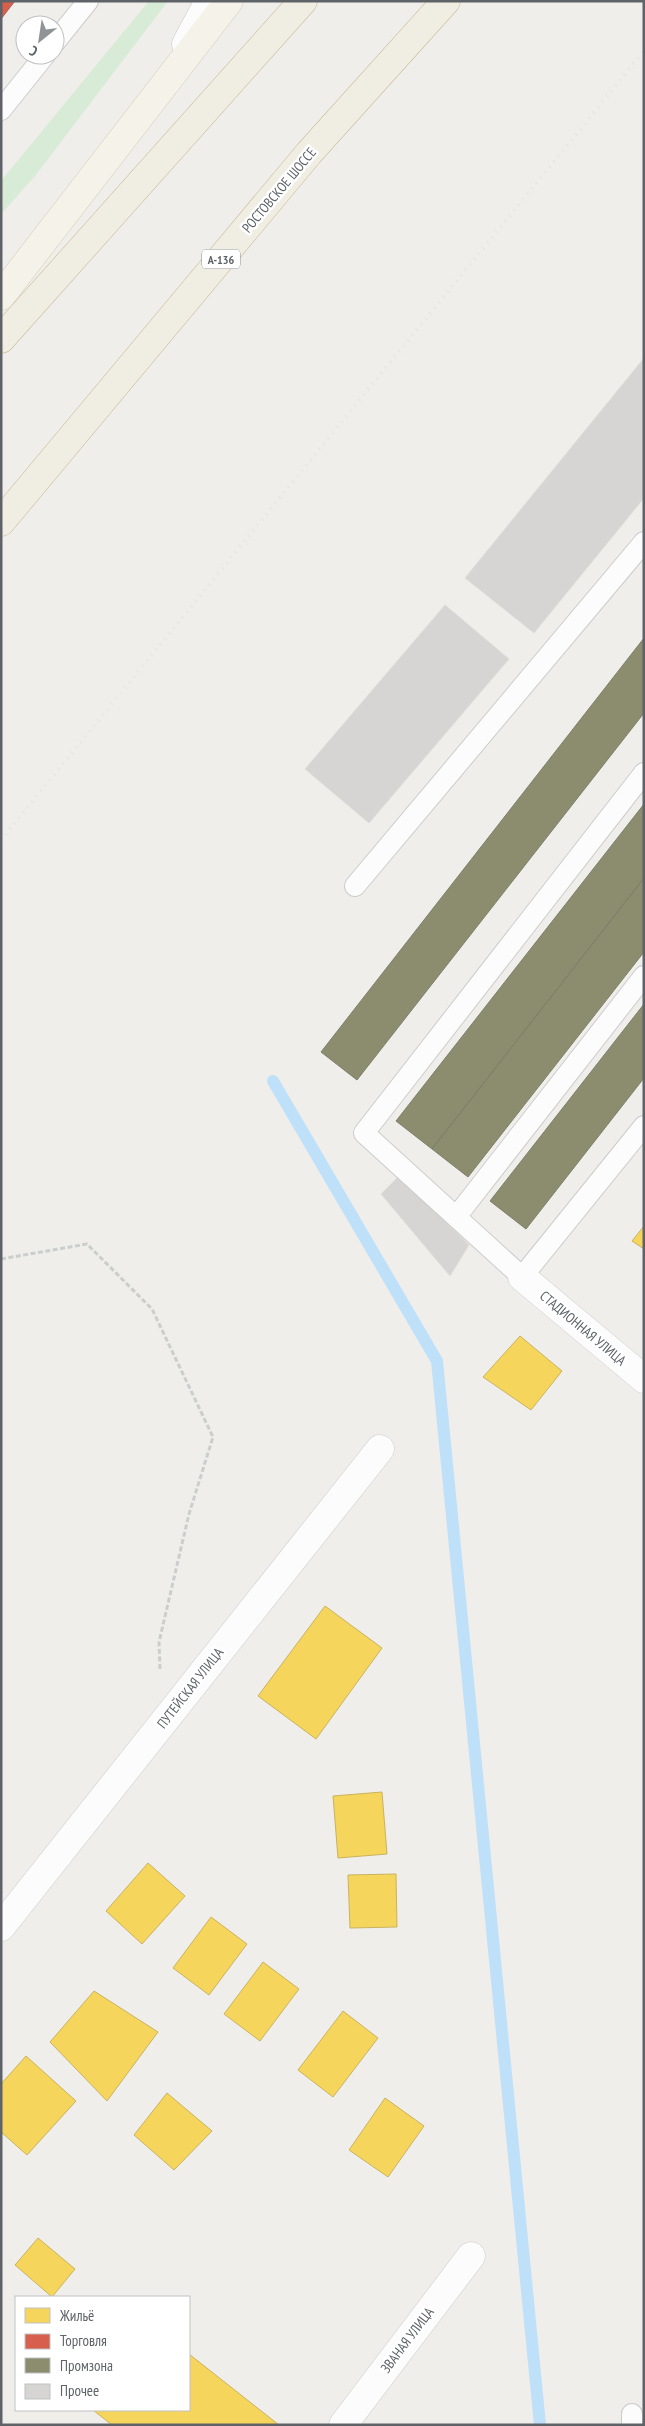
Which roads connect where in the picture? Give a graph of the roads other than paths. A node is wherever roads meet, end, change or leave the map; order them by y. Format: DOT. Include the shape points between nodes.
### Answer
graph roads {
  1 [pos="88,1"];
  2 [pos="209,1"];
  3 [pos="229,1"];
  4 [pos="304,1"];
  5 [pos="446,1"];
  6 [pos="65,30"];
  7 [pos="37,65"];
  8 [pos="163,88"];
  9 [pos="1,110"];
  10 [pos="1,296"];
  11 [pos="1,339"];
  12 [pos="1,522"];
  13 [pos="644,542"];
  14 [pos="644,773"];
  15 [pos="355,886"];
  16 [pos="644,976"];
  17 [pos="644,1126"];
  18 [pos="456,1218"];
  19 [pos="522,1277"];
  20 [pos="644,1378"];
  21 [pos="380,1449"];
  22 [pos="1,1928"];
  23 [pos="471,2256"];
  24 [pos="343,2425"];
  1 -- 6 [label="lane"];
  2 -- 8 [label="street"];
  3 -- 8 [label="main road"];
  4 -- 11 [label="highway"];
  5 -- 12 [label="highway, РОСТОВСКОЕ ШОССЕ / А-136" via="309,154"];
  7 -- 9 [label="lane"];
  8 -- 10 [label="main road"];
  13 -- 15 [label="lane"];
  14 -- 18 [label="lane" via="364,1133"];
  16 -- 18 [label="lane"];
  17 -- 19 [label="lane"];
  18 -- 19 [label="lane"];
  19 -- 20 [label="street, СТАДИОННАЯ УЛИЦА"];
  21 -- 22 [label="street, ПУТЕЙСКАЯ УЛИЦА"];
  23 -- 24 [label="street, ЗВАНАЯ УЛИЦА"];
}
